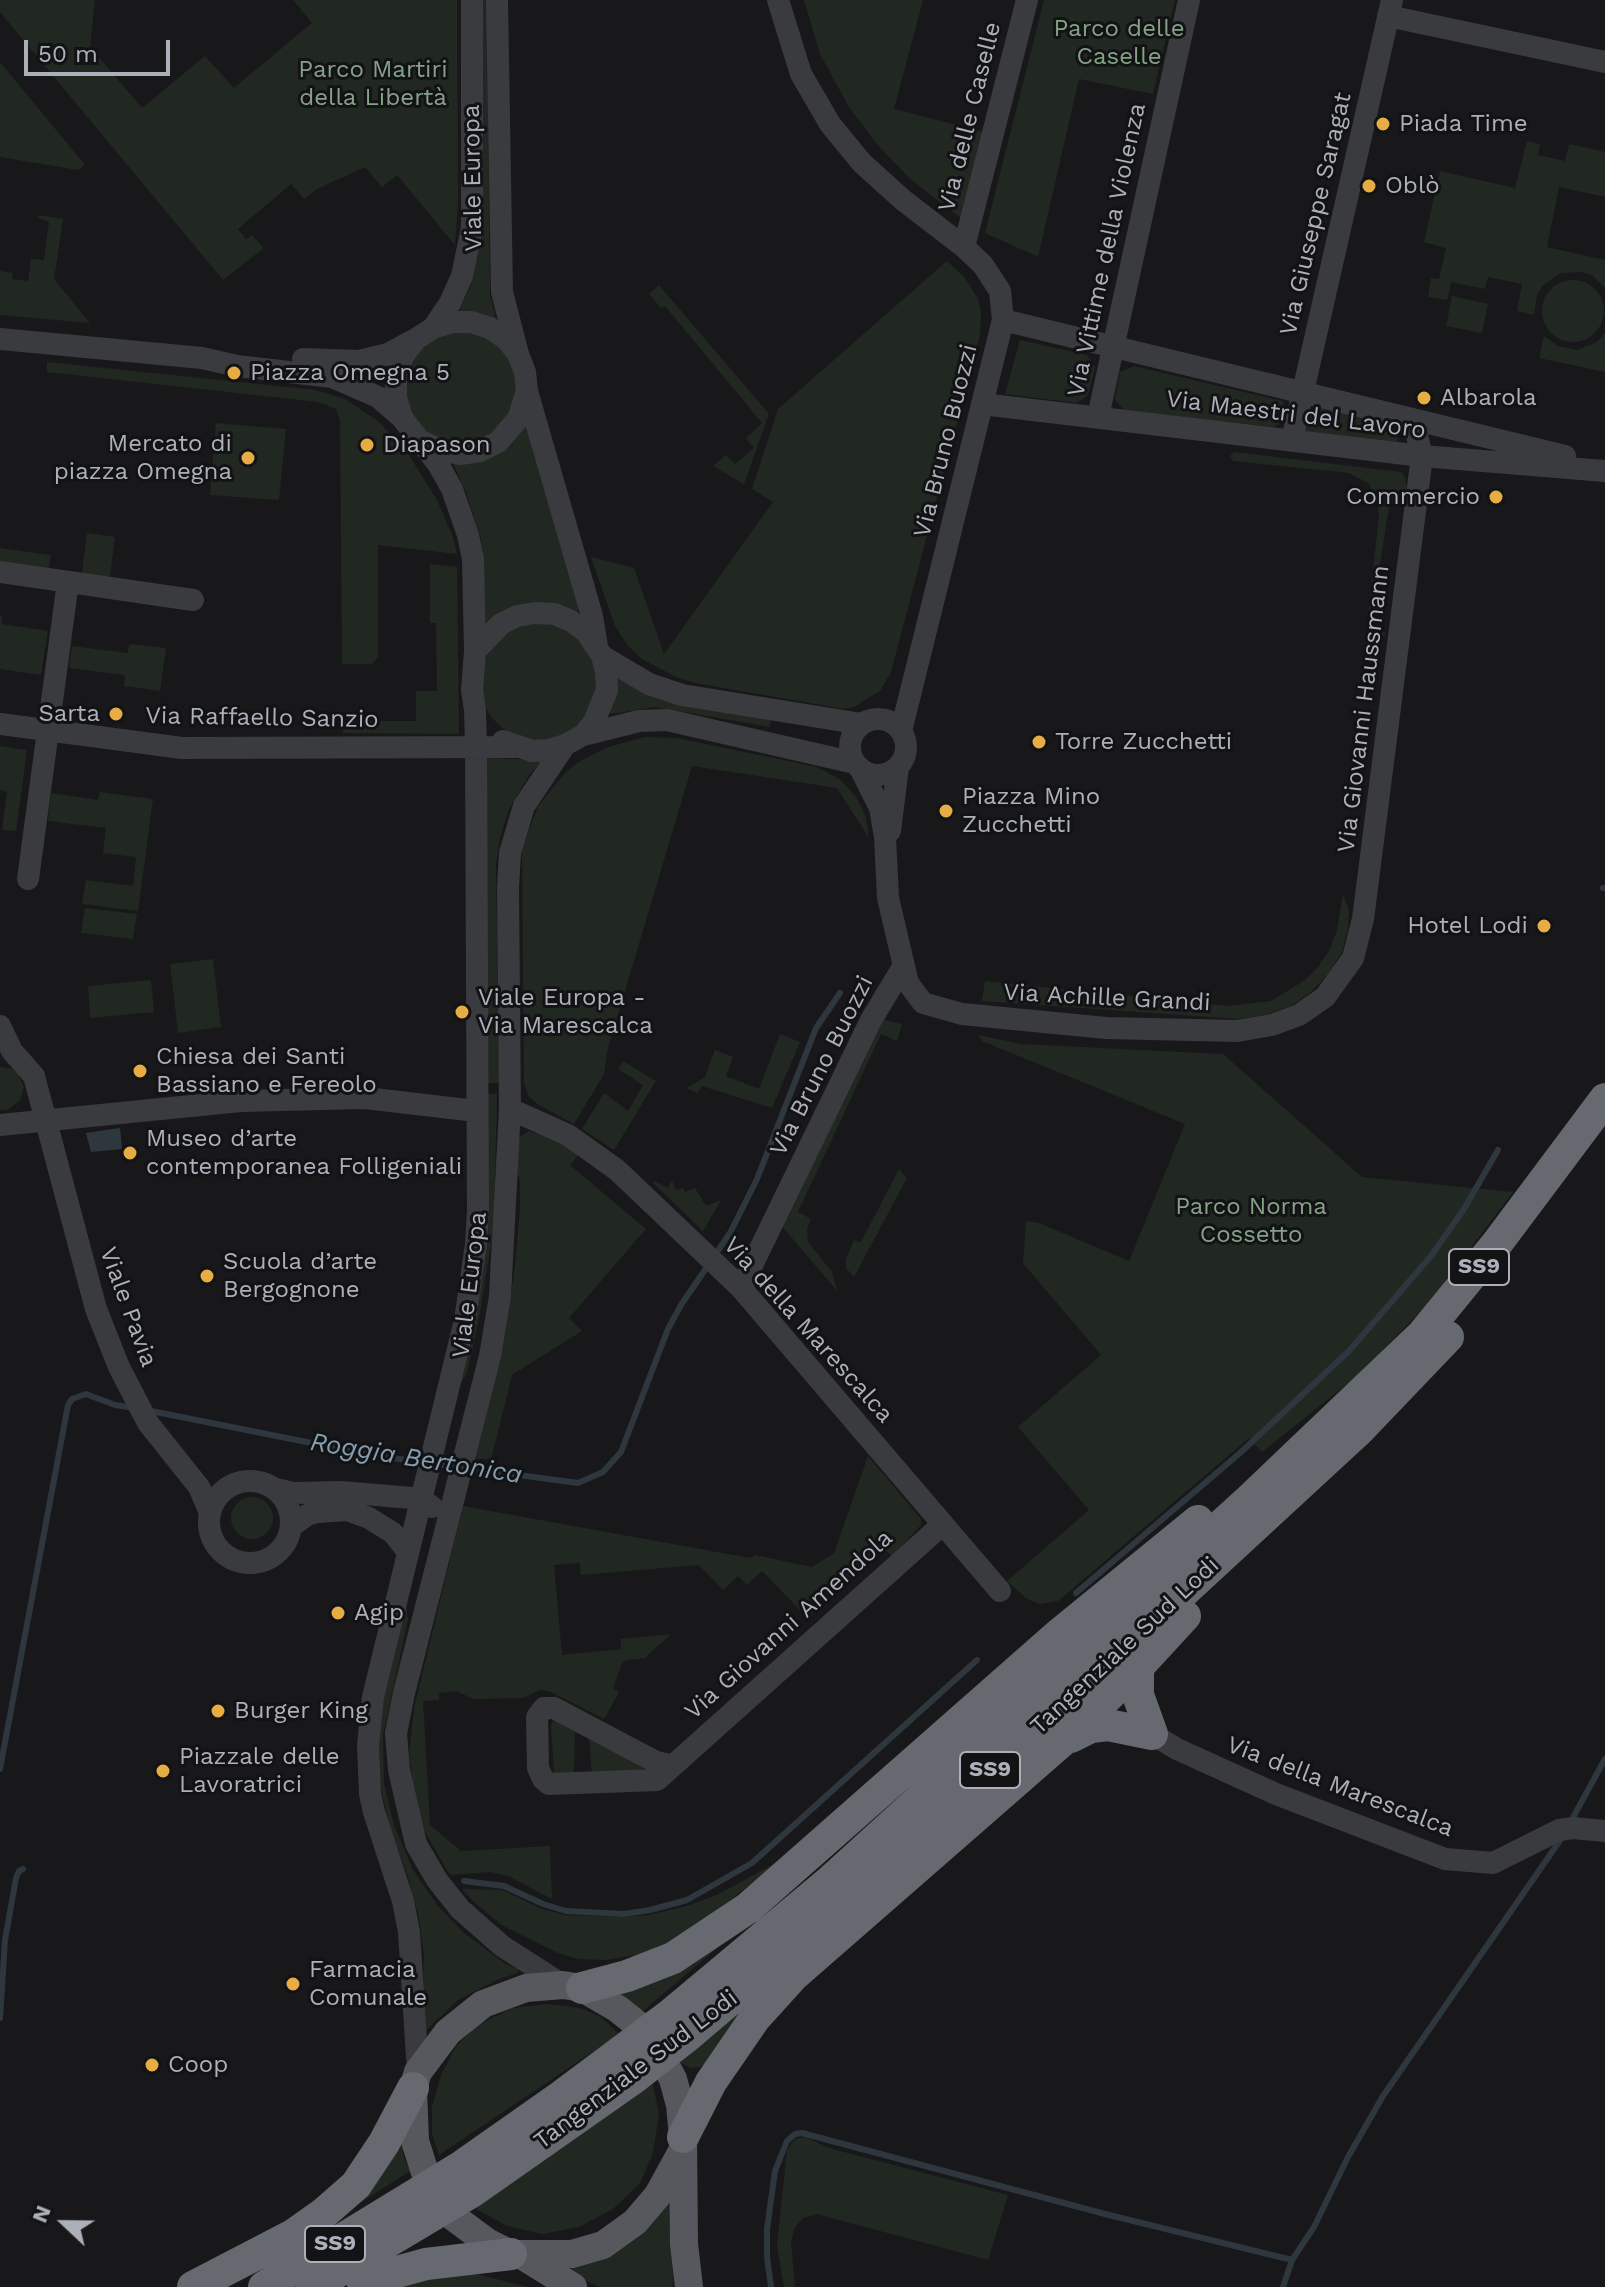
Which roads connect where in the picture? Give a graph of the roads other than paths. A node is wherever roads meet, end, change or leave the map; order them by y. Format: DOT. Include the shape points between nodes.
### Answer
graph roads {
  1 [pos="472,0"];
  2 [pos="497,0"];
  3 [pos="778,0"];
  4 [pos="1027,0"];
  5 [pos="1189,0"];
  6 [pos="1390,8"];
  7 [pos="1605,62"];
  8 [pos="964,247"];
  9 [pos="1003,320"];
  10 [pos="424,334"];
  11 [pos="0,339"];
  12 [pos="1113,347"];
  13 [pos="518,354"];
  14 [pos="202,358"];
  15 [pos="527,391"];
  16 [pos="1302,391"];
  17 [pos="982,404"];
  18 [pos="1098,417"];
  19 [pos="402,418"];
  20 [pos="1413,419"];
  21 [pos="1292,440"];
  22 [pos="422,441"];
  23 [pos="1422,456"];
  24 [pos="1605,468"];
  25 [pos="0,572"];
  26 [pos="68,582"];
  27 [pos="193,600"];
  28 [pos="475,651"];
  29 [pos="600,651"];
  30 [pos="917,667"];
  31 [pos="475,710"];
  32 [pos="870,722"];
  33 [pos="0,724"];
  34 [pos="48,731"];
  35 [pos="901,731"];
  36 [pos="574,740"];
  37 [pos="476,746"];
  38 [pos="515,747"];
  39 [pos="858,766"];
  40 [pos="898,767"];
  41 [pos="887,860"];
  42 [pos="28,879"];
  43 [pos="903,967"];
  44 [pos="1325,997"];
  45 [pos="0,1026"];
  46 [pos="9,1057"];
  47 [pos="37,1088"];
  48 [pos="1605,1099"];
  49 [pos="510,1109"];
  50 [pos="476,1111"];
  51 [pos="46,1121"];
  52 [pos="11,1124"];
  53 [pos="1605,1136"];
  54 [pos="57,1168"];
  55 [pos="741,1288"];
  56 [pos="172,1454"];
  57 [pos="237,1483"];
  58 [pos="276,1489"];
  59 [pos="1288,1496"];
  60 [pos="421,1499"];
  61 [pos="1249,1500"];
  62 [pos="210,1513"];
  63 [pos="943,1524"];
  64 [pos="292,1526"];
  65 [pos="408,1552"];
  66 [pos="1000,1591"];
  67 [pos="1138,1667"];
  68 [pos="404,1693"];
  69 [pos="1152,1734"];
  70 [pos="1061,1742"];
  71 [pos="671,1765"];
  72 [pos="1605,1831"];
  73 [pos="573,1986"];
  74 [pos="678,2026"];
  75 [pos="416,2080"];
  76 [pos="682,2145"];
  77 [pos="413,2213"];
  78 [pos="517,2255"];
  79 [pos="193,2287"];
  80 [pos="264,2287"];
  81 [pos="312,2287"];
  82 [pos="363,2287"];
  83 [pos="573,2287"];
  84 [pos="689,2287"];
  1 -- 10 [label="street, Viale Europa" via="473,202 468,255 450,303"];
  2 -- 13 [label="street, Viale Europa" via="502,292"];
  3 -- 8 [label="street" via="801,74 830,124 862,163"];
  4 -- 8 [label="street, Via delle Caselle"];
  5 -- 12 [label="street, Via Vittime della Violenza"];
  6 -- 7 [label="street"];
  6 -- 16 [label="street, Via Giuseppe Saragat"];
  8 -- 9 [label="street" via="1000,291"];
  9 -- 12 [label="street, Via Maestri del Lavoro"];
  9 -- 17 [label="street, Via Bruno Buozzi"];
  10 -- 13 [label="street" via="461,322 490,328"];
  10 -- 14 [label="street" via="388,354 359,361 245,353"];
  10 -- 19 [label="street, Viale Europa" via="403,356 396,376"];
  11 -- 14 [label="street"];
  12 -- 16 [label="street, Via Maestri del Lavoro"];
  12 -- 18 [label="street, Via Vittime della Violenza"];
  13 -- 15 [label="street, Viale Europa"];
  14 -- 19 [label="street" via="332,377 378,397"];
  15 -- 22 [label="street" via="518,419 498,442 460,454"];
  15 -- 29 [label="street, Viale Europa"];
  16 -- 20 [label="street, Via Maestri del Lavoro"];
  16 -- 21 [label="street, Via Giuseppe Saragat"];
  17 -- 18 [label="street, Via Maestri del Lavoro"];
  17 -- 30 [label="street, Via Bruno Buozzi"];
  18 -- 21 [label="street, Via Maestri del Lavoro"];
  19 -- 22 [label="street, Viale Europa"];
  20 -- 23 [label="street, Via Giovanni Haussmann"];
  20 -- 24 [label="street, Via Maestri del Lavoro"];
  21 -- 23 [label="street, Via Maestri del Lavoro"];
  22 -- 28 [label="street, Viale Europa" via="452,489 468,535"];
  23 -- 24 [label="street, Via Maestri del Lavoro"];
  23 -- 44 [label="street, Via Giovanni Haussmann" via="1363,919 1353,958"];
  25 -- 26 [label="street"];
  26 -- 27 [label="street"];
  26 -- 34 [label="street"];
  28 -- 29 [label="street" via="501,624 535,613 571,621"];
  28 -- 31 [label="street, Viale Europa"];
  29 -- 32 [label="street" via="649,684 682,695"];
  29 -- 36 [label="street, Viale Europa" via="607,690 594,722"];
  30 -- 32 [label="street, Via Bruno Buozzi" via="905,689"];
  30 -- 35 [label="street, Via Bruno Buozzi"];
  31 -- 37 [label="street, Viale Europa"];
  31 -- 38 [label="street" via="498,739"];
  32 -- 35 [label="street" via="888,721"];
  32 -- 39 [label="street" via="855,732 851,743"];
  33 -- 34 [label="street, Via Raffaello Sanzio"];
  34 -- 37 [label="street, Via Raffaello Sanzio" via="182,748"];
  34 -- 42 [label="street"];
  35 -- 40 [label="street" via="906,747"];
  36 -- 38 [label="street" via="549,750"];
  36 -- 39 [label="street" via="639,721 667,720"];
  36 -- 49 [label="street, Viale Europa" via="524,806 510,853"];
  37 -- 38 [label="street, Via Raffaello Sanzio"];
  37 -- 50 [label="street, Viale Europa"];
  39 -- 40 [label="street" via="880,775"];
  39 -- 41 [label="street, Via Bruno Buozzi" via="880,808"];
  40 -- 41 [label="street, Via Bruno Buozzi"];
  41 -- 43 [label="street, Via Bruno Buozzi" via="888,898"];
  43 -- 44 [label="street, Via Achille Grandi" via="915,994 935,1008 1106,1028 1237,1031 1299,1015"];
  43 -- 55 [label="street, Via Bruno Buozzi" via="871,1020"];
  45 -- 46 [label="street, Viale Pavia"];
  46 -- 47 [label="street, Viale Pavia" via="34,1076"];
  47 -- 51 [label="street, Viale Pavia"];
  47 -- 52 [label="street" via="31,1109"];
  48 -- 61 [label="highway, Tangenziale Sud Lodi / SS9" via="1423,1334"];
  49 -- 55 [label="street, Via della Marescalca" via="585,1145"];
  49 -- 68 [label="street, Viale Europa" via="500,1296 490,1356"];
  50 -- 51 [label="street" via="365,1098 256,1100"];
  50 -- 60 [label="street, Viale Europa" via="474,1266"];
  51 -- 52 [label="street"];
  51 -- 54 [label="street, Viale Pavia"];
  52 -- 54 [label="street, Viale Pavia" via="27,1125 39,1136"];
  53 -- 59 [label="highway, Tangenziale Sud Lodi / SS9" via="1449,1337"];
  54 -- 56 [label="street, Viale Pavia" via="96,1309 135,1399"];
  55 -- 63 [label="street, Via della Marescalca"];
  56 -- 57 [label="street, Viale Pavia" via="204,1476"];
  56 -- 62 [label="street, Viale Pavia" via="199,1487"];
  57 -- 58 [label="street" via="250,1480"];
  57 -- 62 [label="street" via="224,1490"];
  58 -- 60 [label="street"];
  58 -- 64 [label="street" via="291,1512"];
  59 -- 67 [label="highway"];
  59 -- 74 [label="highway, Tangenziale Sud Lodi / SS9" via="851,1897"];
  60 -- 65 [label="street, Viale Europa"];
  60 -- 68 [label="street, Viale Europa" via="435,1515"];
  61 -- 73 [label="highway" via="1200,1519 1130,1574 748,1908 673,1958 627,1976"];
  61 -- 74 [label="highway, Tangenziale Sud Lodi / SS9"];
  62 -- 64 [label="street" via="215,1543 244,1563 257,1563 281,1550"];
  63 -- 66 [label="street, Via della Marescalca"];
  63 -- 71 [label="street, Via Giovanni Amendola"];
  64 -- 65 [label="street" via="317,1512 347,1510 393,1533"];
  65 -- 75 [label="street, Viale Europa" via="373,1697 368,1769 374,1812 409,1932"];
  67 -- 69 [label="highway" via="1138,1695"];
  67 -- 70 [label="highway"];
  68 -- 73 [label="street, Viale Europa" via="396,1733 416,1844 460,1909 502,1946"];
  69 -- 70 [label="highway" via="1108,1725"];
  69 -- 72 [label="street, Via della Marescalca" via="1276,1794 1445,1859 1493,1863 1566,1829"];
  70 -- 76 [label="highway" via="793,1976 755,2018 711,2082"];
  71 -- 71 [label="street, Via Giovanni Amendola" via="554,1708 544,1708 537,1717 538,1768 549,1784 649,1782"];
  73 -- 75 [label="main road" via="526,1988 483,2004 448,2032"];
  73 -- 76 [label="main road" via="618,2009 656,2047 680,2105"];
  74 -- 77 [label="highway, Tangenziale Sud Lodi / SS9"];
  75 -- 78 [label="main road" via="415,2141 428,2182 452,2216 487,2242"];
  75 -- 79 [label="highway" via="356,2185 293,2235"];
  76 -- 78 [label="main road" via="658,2195 635,2222 603,2245 572,2254"];
  76 -- 84 [label="main road"];
  77 -- 80 [label="highway, SS9"];
  77 -- 81 [label="highway, Tangenziale Sud Lodi / SS9"];
  78 -- 82 [label="highway" via="426,2264"];
  78 -- 83 [label="main road"];
}
